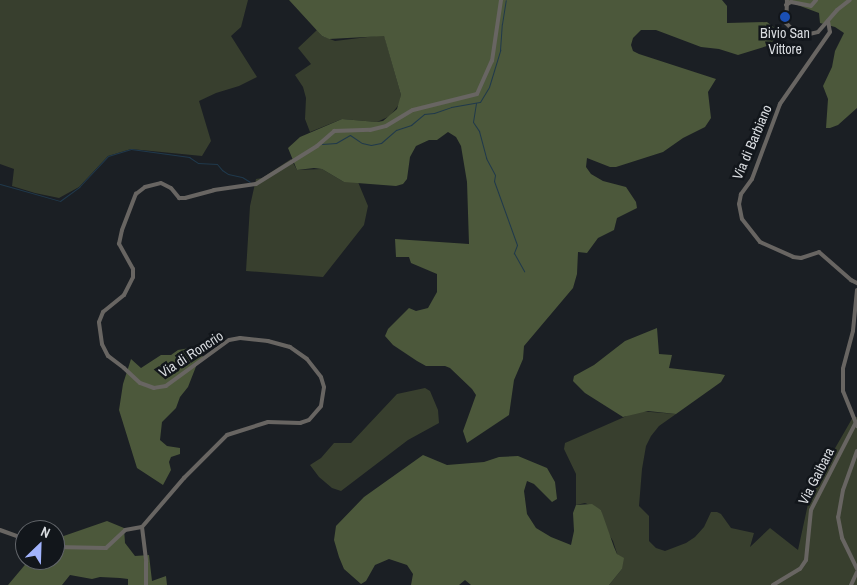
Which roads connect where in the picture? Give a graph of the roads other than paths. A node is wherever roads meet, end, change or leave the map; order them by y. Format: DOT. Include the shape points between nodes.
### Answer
graph roads {
  1 [pos="501,0"];
  2 [pos="816,0"];
  3 [pos="850,0"];
  4 [pos="785,2"];
  5 [pos="828,22"];
  6 [pos="857,282"];
  7 [pos="857,290"];
  8 [pos="856,424"];
  9 [pos="857,451"];
  10 [pos="142,527"];
  11 [pos="0,530"];
  12 [pos="15,535"];
  13 [pos="65,547"];
  14 [pos="857,571"];
  15 [pos="146,585"];
  16 [pos="773,585"];
  17 [pos="851,585"];
  1 -- 10 [label="street, Via di Roncrio" via="492,61 477,94 413,110 386,126 334,131 317,146 256,184 179,198 171,188 161,183 144,187 136,194 119,244 132,269 132,277 124,295 103,312 99,322 102,344 108,356 140,383 154,388 166,386 229,340 268,341 290,347 307,359 321,377 324,387 321,406 309,420 300,423 268,422 227,435"];
  2 -- 4 [label="street" via="811,6"];
  3 -- 5 [label="street"];
  4 -- 5 [label="street" via="786,23 802,34 818,32"];
  5 -- 6 [label="street, Via di Barbiano" via="830,32 780,104 752,179 741,194 739,204 742,219 760,242 793,257 819,252"];
  7 -- 8 [label="street" via="853,331 843,369 843,391"];
  8 -- 16 [label="street, Via Gaibara" via="811,510 806,560 800,569"];
  9 -- 14 [label="street" via="843,490 838,517 842,538"];
  10 -- 13 [label="street" via="125,530 106,548"];
  10 -- 15 [label="street"];
  11 -- 12 [label="street"];
  14 -- 17 [label="street"];
}
